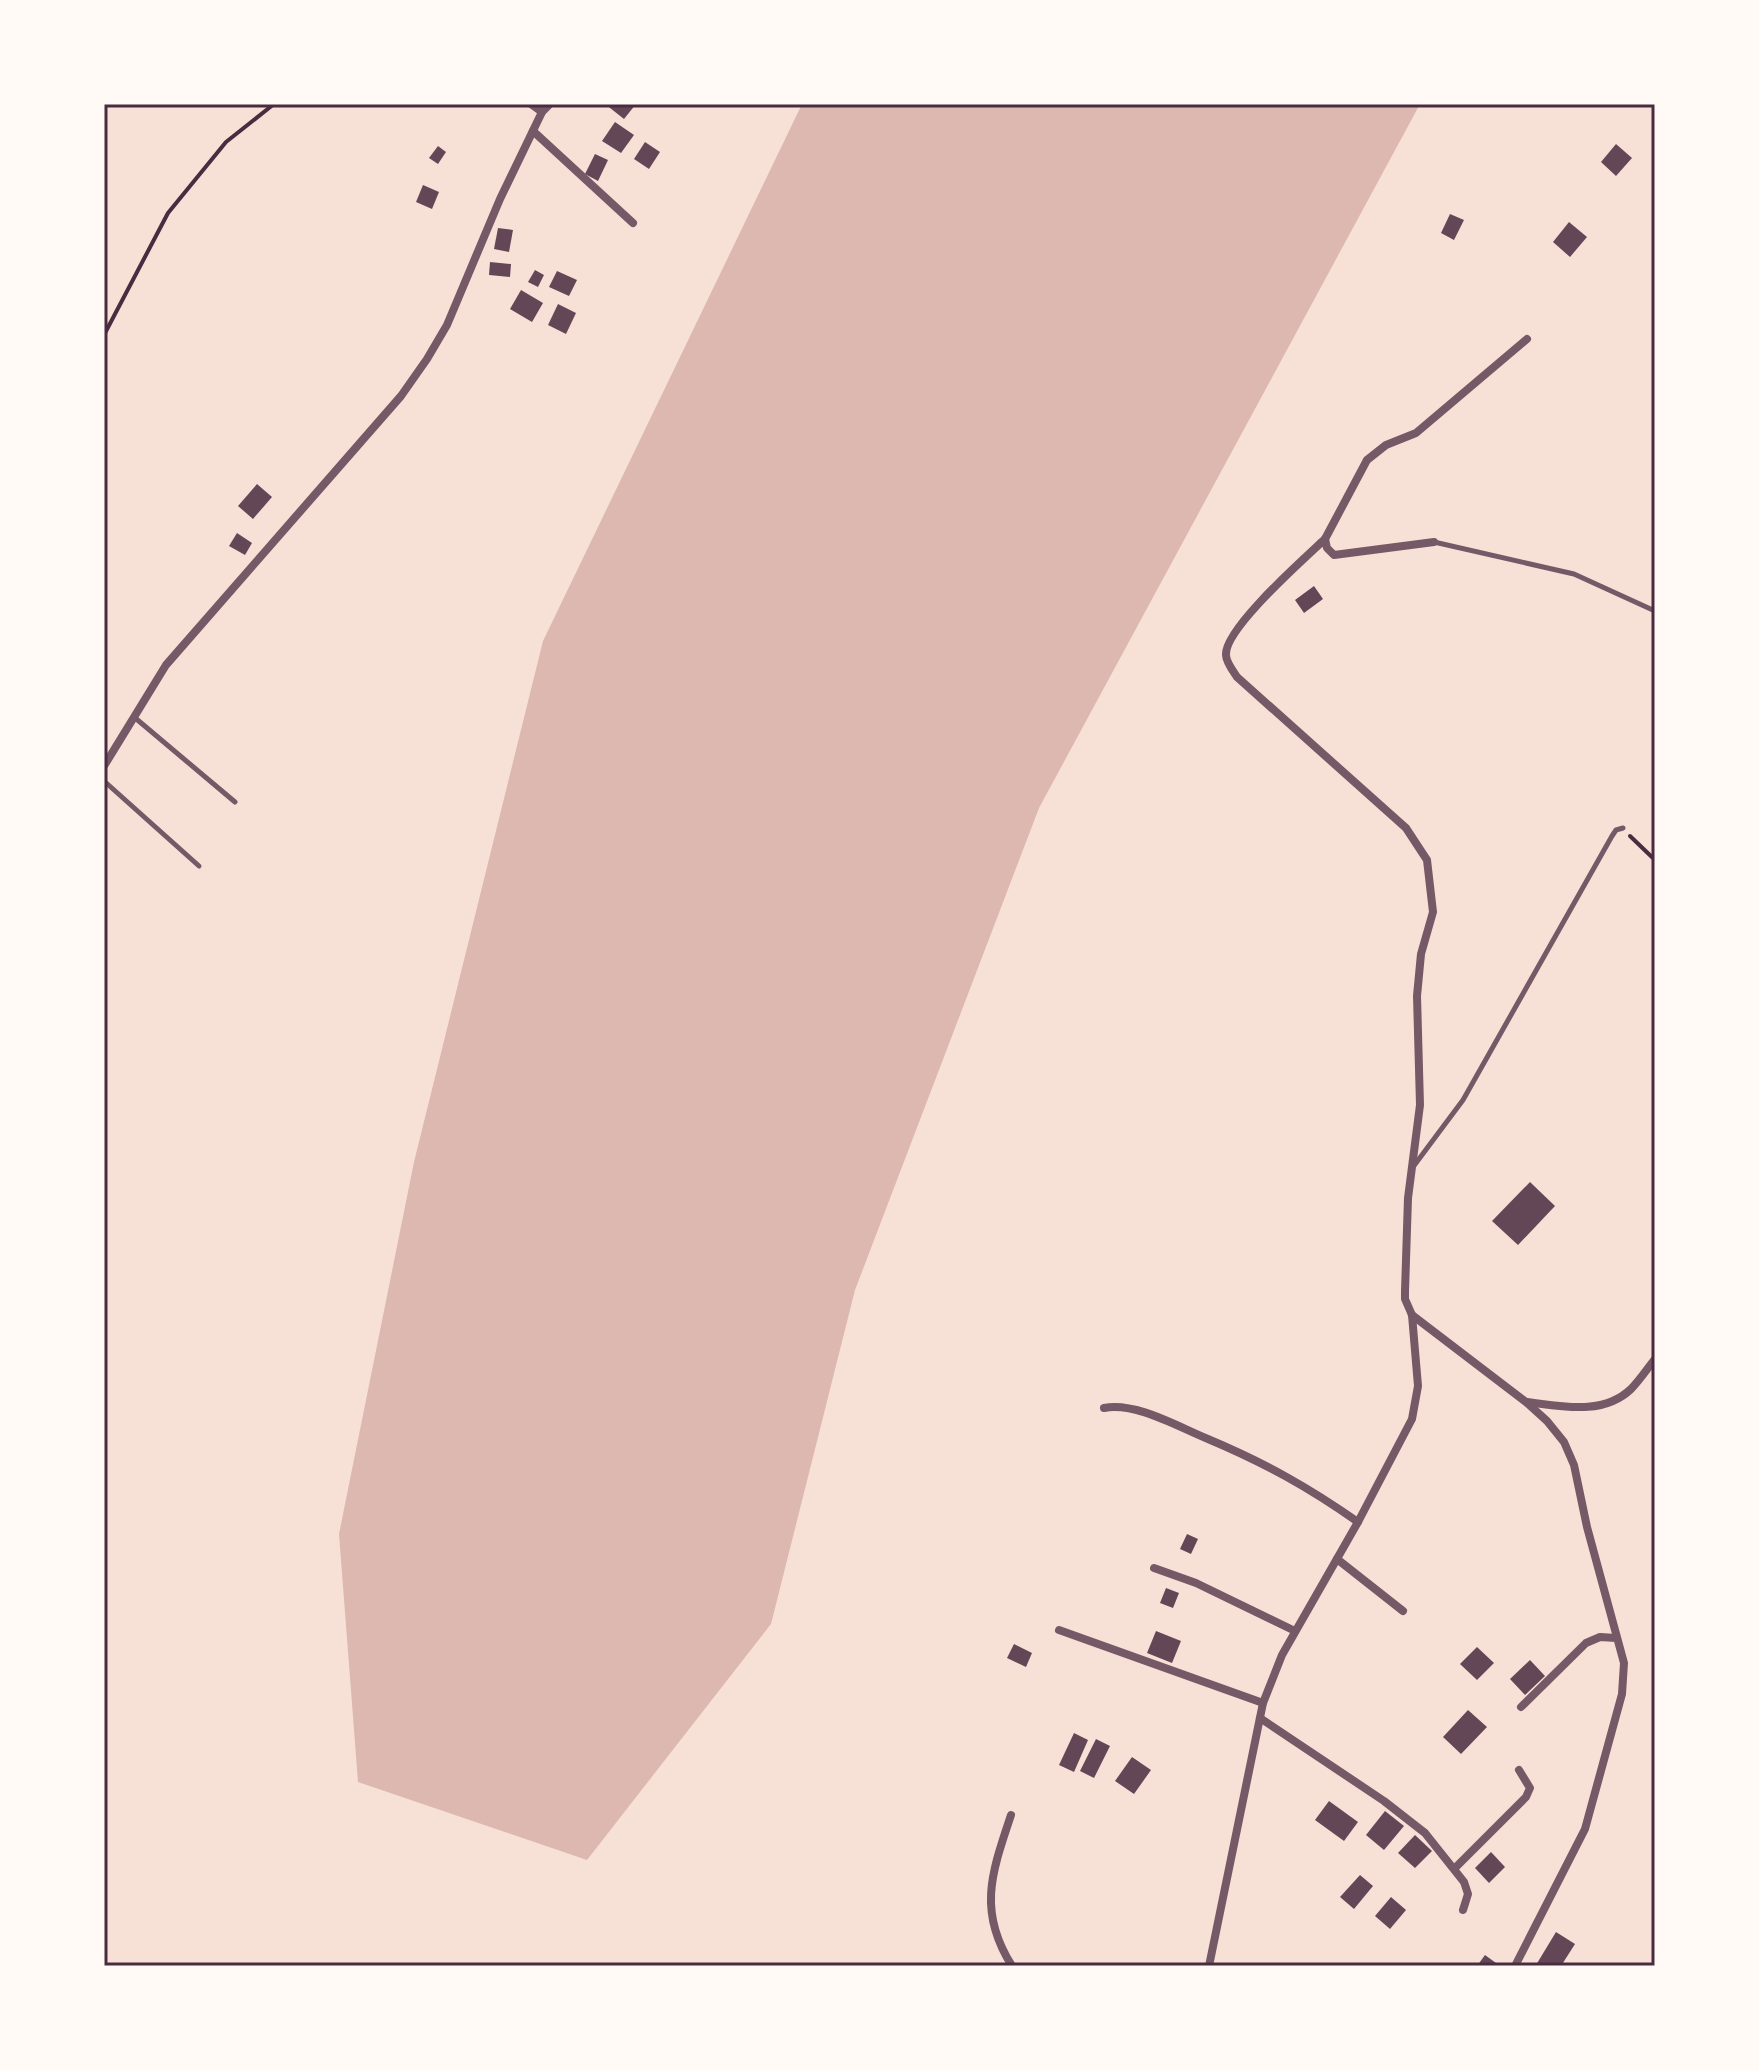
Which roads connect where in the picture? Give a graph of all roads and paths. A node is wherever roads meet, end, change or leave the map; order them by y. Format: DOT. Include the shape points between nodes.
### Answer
graph roads {
  1 [pos="274,104"];
  2 [pos="531,104"];
  3 [pos="550,104"];
  4 [pos="542,112"];
  5 [pos="533,131"];
  6 [pos="633,223"];
  7 [pos="104,335"];
  8 [pos="1527,339"];
  9 [pos="1325,539"];
  10 [pos="1434,542"];
  11 [pos="1655,611"];
  12 [pos="133,717"];
  13 [pos="104,766"];
  14 [pos="104,781"];
  15 [pos="235,802"];
  16 [pos="1623,828"];
  17 [pos="1655,860"];
  18 [pos="199,866"];
  19 [pos="1412,1168"];
  20 [pos="1412,1315"];
  21 [pos="1655,1359"];
  22 [pos="1526,1402"];
  23 [pos="1104,1408"];
  24 [pos="1358,1522"];
  25 [pos="1337,1559"];
  26 [pos="1154,1568"];
  27 [pos="1403,1611"];
  28 [pos="1059,1630"];
  29 [pos="1295,1631"];
  30 [pos="1616,1638"];
  31 [pos="1263,1703"];
  32 [pos="1521,1707"];
  33 [pos="1260,1718"];
  34 [pos="1519,1770"];
  35 [pos="1011,1815"];
  36 [pos="1455,1868"];
  37 [pos="1463,1910"];
  38 [pos="1012,1966"];
  39 [pos="1209,1966"];
  40 [pos="1515,1966"];
  1 -- 7 [label="path" via="226,142 168,213"];
  2 -- 4 [label="street"];
  3 -- 4 [label="street"];
  4 -- 5 [label="street"];
  5 -- 6 [label="street"];
  5 -- 12 [label="street" via="427,359 401,396 166,665"];
  8 -- 9 [label="street" via="1416,433 1367,460"];
  9 -- 10 [label="street" via="1334,555"];
  9 -- 19 [label="street" via="1253,609 1227,645 1225,657 1237,677 1406,828 1427,860 1433,912 1417,996 1420,1105"];
  10 -- 11 [label="lane" via="1574,574"];
  12 -- 13 [label="street"];
  12 -- 15 [label="lane"];
  14 -- 18 [label="lane"];
  16 -- 17 [label="path"];
  16 -- 19 [label="lane" via="1612,836 1463,1100"];
  19 -- 20 [label="street" via="1405,1299"];
  20 -- 22 [label="street"];
  20 -- 24 [label="street" via="1418,1386 1412,1419"];
  21 -- 22 [label="street" via="1630,1390 1610,1402 1576,1407"];
  22 -- 30 [label="street" via="1564,1442 1574,1465"];
  23 -- 24 [label="street" via="1167,1420 1228,1446 1304,1485"];
  24 -- 25 [label="street"];
  25 -- 27 [label="street"];
  25 -- 29 [label="street"];
  26 -- 29 [label="street"];
  28 -- 31 [label="street"];
  29 -- 31 [label="street"];
  30 -- 32 [label="street" via="1586,1643"];
  30 -- 40 [label="street" via="1624,1663 1622,1694 1585,1829"];
  31 -- 33 [label="street"];
  33 -- 36 [label="street" via="1394,1809 1425,1833"];
  33 -- 39 [label="street"];
  34 -- 36 [label="street" via="1530,1788 1526,1797"];
  35 -- 38 [label="street" via="992,1871 990,1914"];
  36 -- 37 [label="street" via="1468,1894"];
}
